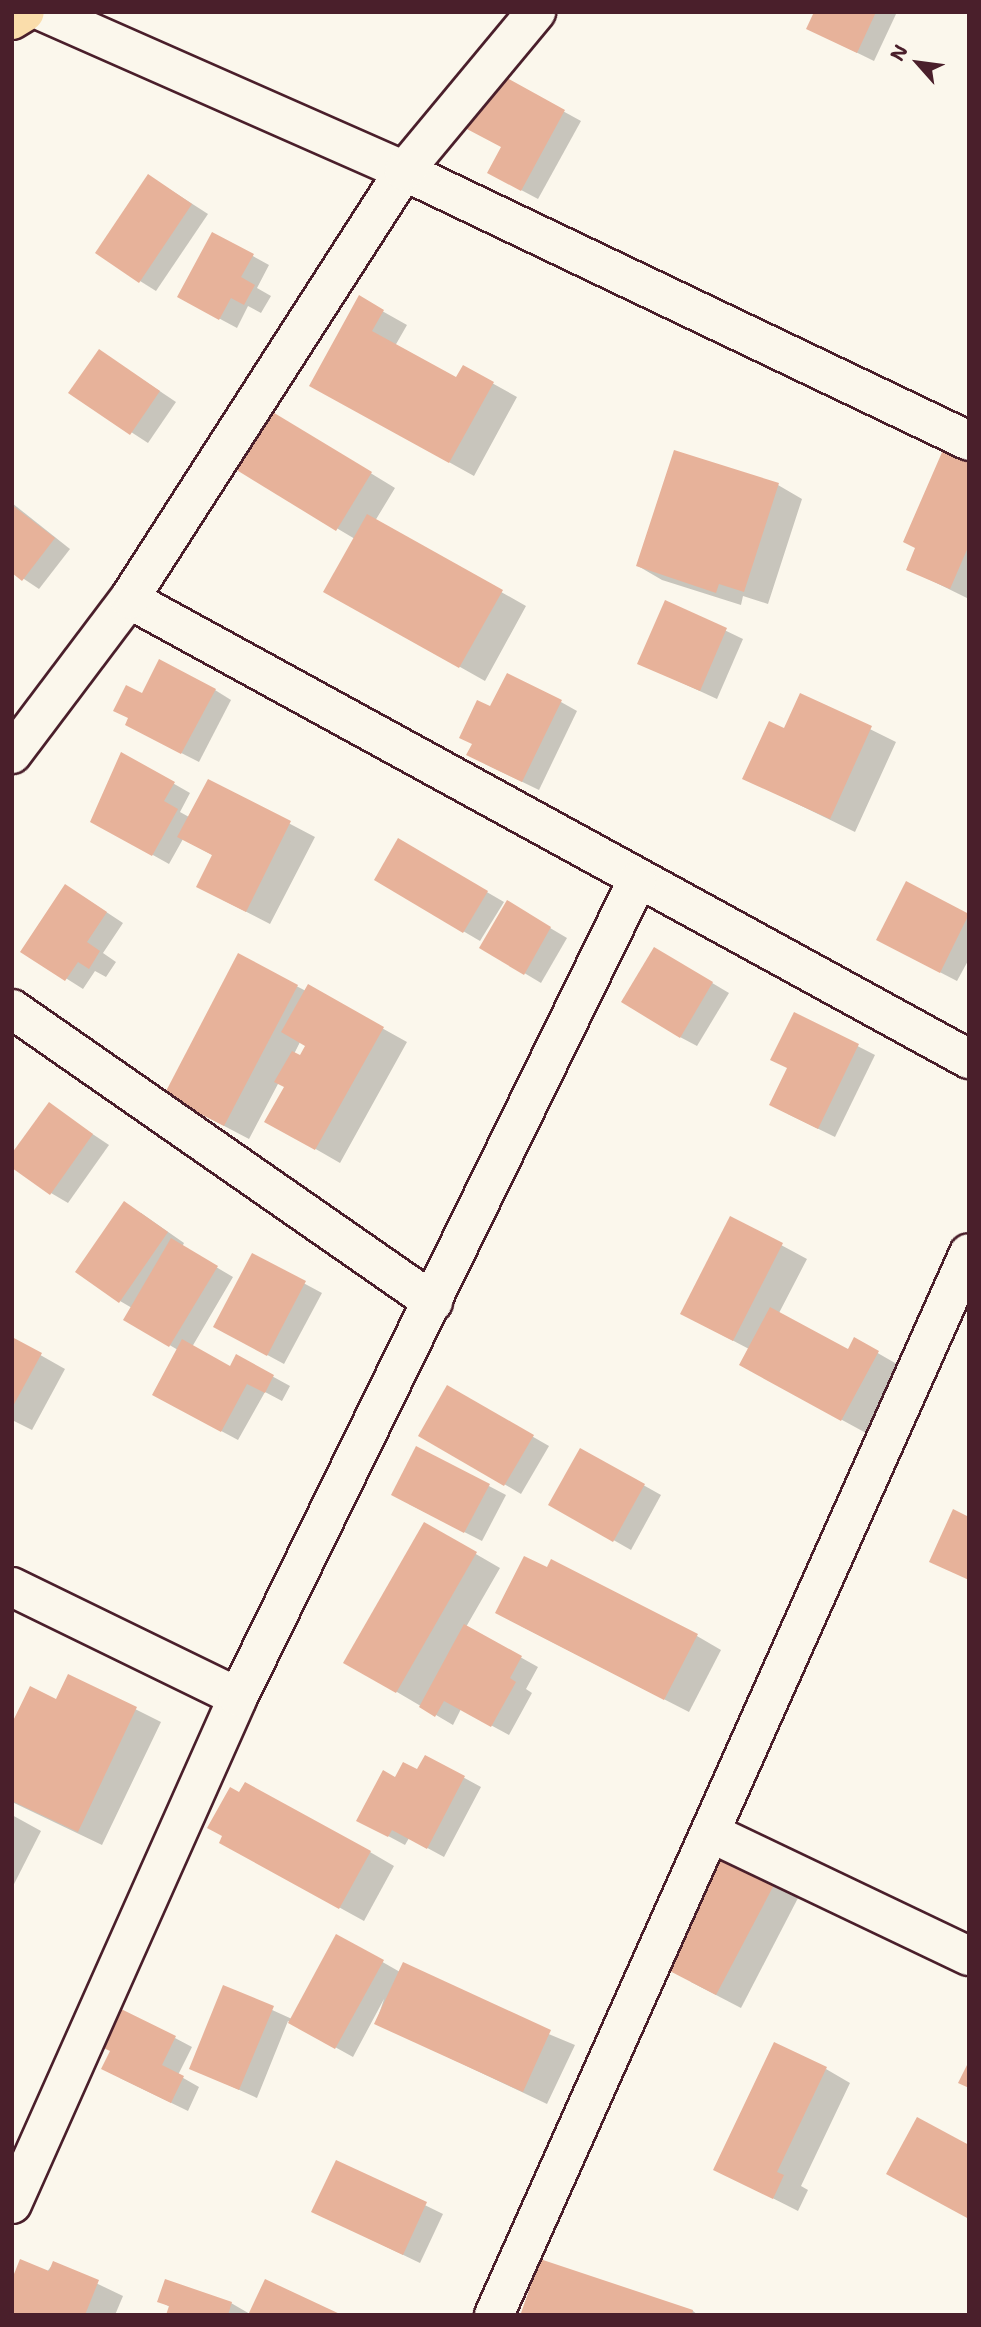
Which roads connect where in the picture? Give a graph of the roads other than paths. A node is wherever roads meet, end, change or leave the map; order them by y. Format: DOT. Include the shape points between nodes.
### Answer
graph roads {
  1 [pos="24,12"];
  2 [pos="44,12"];
  3 [pos="536,12"];
  4 [pos="12,20"];
  5 [pos="404,171"];
  6 [pos="969,440"];
  7 [pos="129,599"];
  8 [pos="12,754"];
  9 [pos="637,881"];
  10 [pos="12,1009"];
  11 [pos="969,1059"];
  12 [pos="969,1253"];
  13 [pos="433,1302"];
  14 [pos="12,1587"];
  15 [pos="238,1697"];
  16 [pos="711,1833"];
  17 [pos="969,1956"];
  18 [pos="12,2204"];
  19 [pos="494,2315"];
  1 -- 4 [label="main road"];
  2 -- 5 [label="street"];
  3 -- 5 [label="street"];
  5 -- 6 [label="street"];
  5 -- 7 [label="street"];
  7 -- 8 [label="street"];
  7 -- 9 [label="street"];
  9 -- 11 [label="street"];
  9 -- 13 [label="street"];
  10 -- 13 [label="street"];
  12 -- 16 [label="street" via="917,1361"];
  13 -- 15 [label="street"];
  14 -- 15 [label="street"];
  15 -- 18 [label="street"];
  16 -- 17 [label="street"];
  16 -- 19 [label="street"];
}
